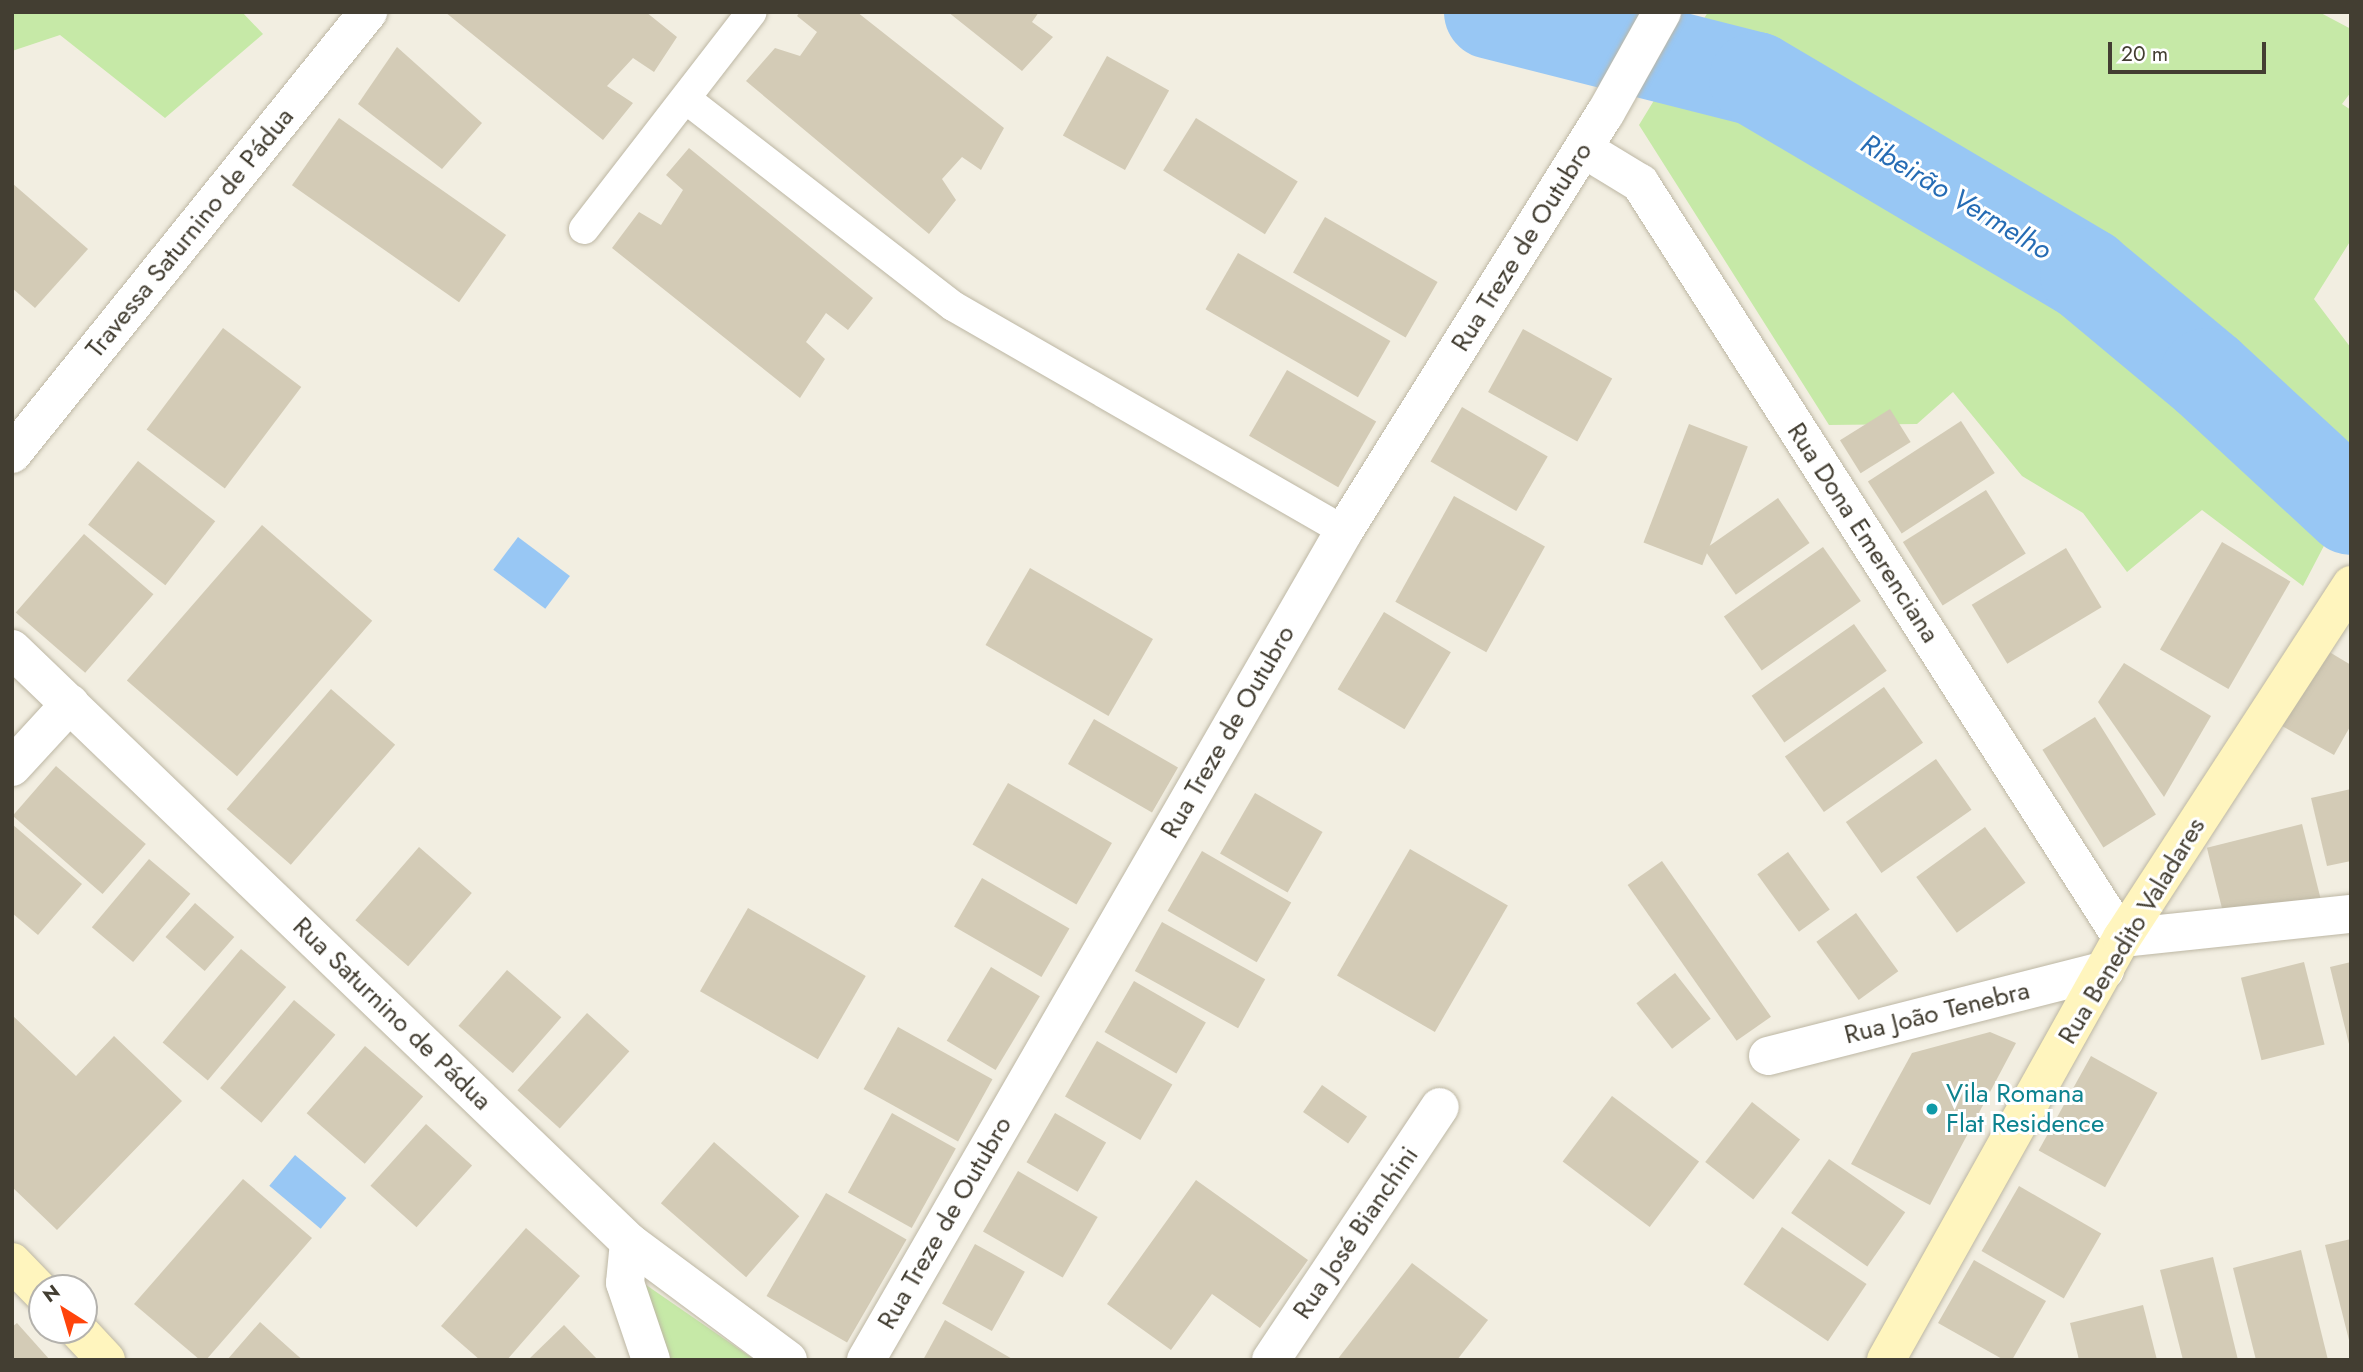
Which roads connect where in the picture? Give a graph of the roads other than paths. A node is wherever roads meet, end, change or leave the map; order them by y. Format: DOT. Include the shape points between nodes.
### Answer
graph roads {
  1 [pos="368,12"];
  2 [pos="752,12"];
  3 [pos="1662,12"];
  4 [pos="686,99"];
  5 [pos="1584,149"];
  6 [pos="584,229"];
  7 [pos="12,454"];
  8 [pos="1344,531"];
  9 [pos="2351,584"];
  10 [pos="12,649"];
  11 [pos="70,704"];
  12 [pos="12,767"];
  13 [pos="2351,914"];
  14 [pos="2113,954"];
  15 [pos="1769,1056"];
  16 [pos="1440,1107"];
  17 [pos="629,1242"];
  18 [pos="12,1262"];
  19 [pos="28,1279"];
  20 [pos="91,1344"];
  21 [pos="106,1360"];
  22 [pos="651,1360"];
  23 [pos="788,1360"];
  24 [pos="866,1360"];
  25 [pos="1271,1360"];
  26 [pos="1886,1360"];
  1 -- 7 [label="street, Travessa Saturnino de Pádua"];
  2 -- 4 [label="lane"];
  3 -- 5 [label="street, Rua Treze de Outubro"];
  4 -- 6 [label="lane"];
  4 -- 8 [label="lane" via="953,306"];
  5 -- 8 [label="street, Rua Treze de Outubro"];
  5 -- 14 [label="street, Rua Dona Emerenciana" via="1640,183"];
  8 -- 24 [label="street, Rua Treze de Outubro"];
  9 -- 14 [label="main road, Rua Benedito Valadares"];
  10 -- 11 [label="street, Rua Saturnino de Pádua"];
  11 -- 12 [label="street"];
  11 -- 17 [label="street, Rua Saturnino de Pádua"];
  13 -- 14 [label="street, Rua João Tenebra"];
  14 -- 15 [label="street, Rua João Tenebra"];
  14 -- 26 [label="main road, Rua Benedito Valadares"];
  16 -- 25 [label="street, Rua José Bianchini"];
  17 -- 22 [label="street" via="625,1283"];
  17 -- 23 [label="street, Rua Saturnino de Pádua"];
  18 -- 19 [label="main road"];
  20 -- 21 [label="main road"];
}
